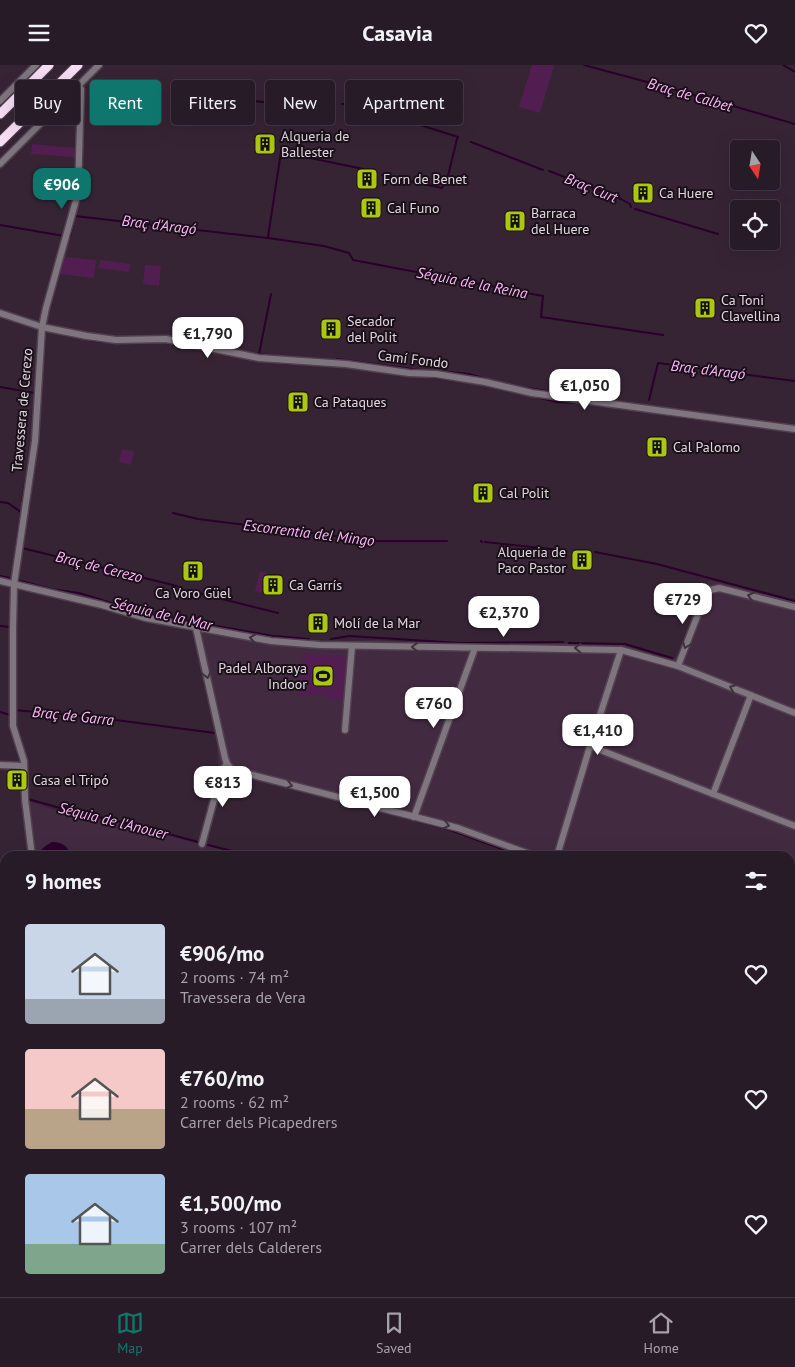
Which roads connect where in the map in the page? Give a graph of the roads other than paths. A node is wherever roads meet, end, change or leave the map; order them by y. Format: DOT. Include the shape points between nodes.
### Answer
graph roads {
  1 [pos="36,65"];
  2 [pos="48,65"];
  3 [pos="78,65"];
  4 [pos="99,65"];
  5 [pos="80,84"];
  6 [pos="80,88"];
  7 [pos="0,101"];
  8 [pos="0,114"];
  9 [pos="80,124"];
  10 [pos="39,125"];
  11 [pos="80,125"];
  12 [pos="0,142"];
  13 [pos="0,164"];
  14 [pos="0,313"];
  15 [pos="42,327"];
  16 [pos="795,429"];
  17 [pos="0,581"];
  18 [pos="14,584"];
  19 [pos="795,607"];
  20 [pos="196,628"];
  21 [pos="352,646"];
  22 [pos="475,648"];
  23 [pos="621,650"];
  24 [pos="678,666"];
  25 [pos="751,695"];
  26 [pos="795,713"];
  27 [pos="346,730"];
  28 [pos="590,746"];
  29 [pos="227,764"];
  30 [pos="0,765"];
  31 [pos="24,766"];
  32 [pos="713,794"];
  33 [pos="414,817"];
  34 [pos="795,826"];
  35 [pos="202,844"];
  36 [pos="31,851"];
  37 [pos="521,851"];
  38 [pos="558,851"];
  1 -- 7 [label="street"];
  2 -- 8 [label="highway"];
  3 -- 12 [label="highway"];
  4 -- 5 [label="street"];
  6 -- 9 [label="street, Travessera de Cerezo"];
  10 -- 13 [label="street"];
  11 -- 15 [label="street, Travessera de Cerezo" via="78,193"];
  14 -- 15 [label="street, Camí Fondo"];
  15 -- 16 [label="street, Camí Fondo" via="116,340 166,339 259,358 436,374 532,393"];
  15 -- 18 [label="street, Travessera de Cerezo" via="35,441"];
  17 -- 18 [label="street"];
  18 -- 20 [label="street"];
  18 -- 31 [label="street, Travessera de Cerezo" via="13,720"];
  19 -- 24 [label="street, one-way" via="719,588 707,591"];
  21 -- 20 [label="street, one-way" via="271,641"];
  20 -- 29 [label="street, one-way"];
  22 -- 21 [label="street, one-way"];
  21 -- 27 [label="street"];
  23 -- 22 [label="street, one-way"];
  22 -- 33 [label="street"];
  23 -- 24 [label="street"];
  23 -- 28 [label="street"];
  25 -- 24 [label="street, one-way"];
  25 -- 26 [label="street"];
  25 -- 32 [label="street"];
  28 -- 32 [label="street"];
  28 -- 38 [label="street"];
  29 -- 33 [label="street, one-way" via="233,770"];
  29 -- 35 [label="street" via="222,770"];
  30 -- 31 [label="street"];
  31 -- 36 [label="street, Travessera de Cerezo"];
  32 -- 34 [label="street"];
  33 -- 37 [label="street, one-way" via="458,828"];
}
